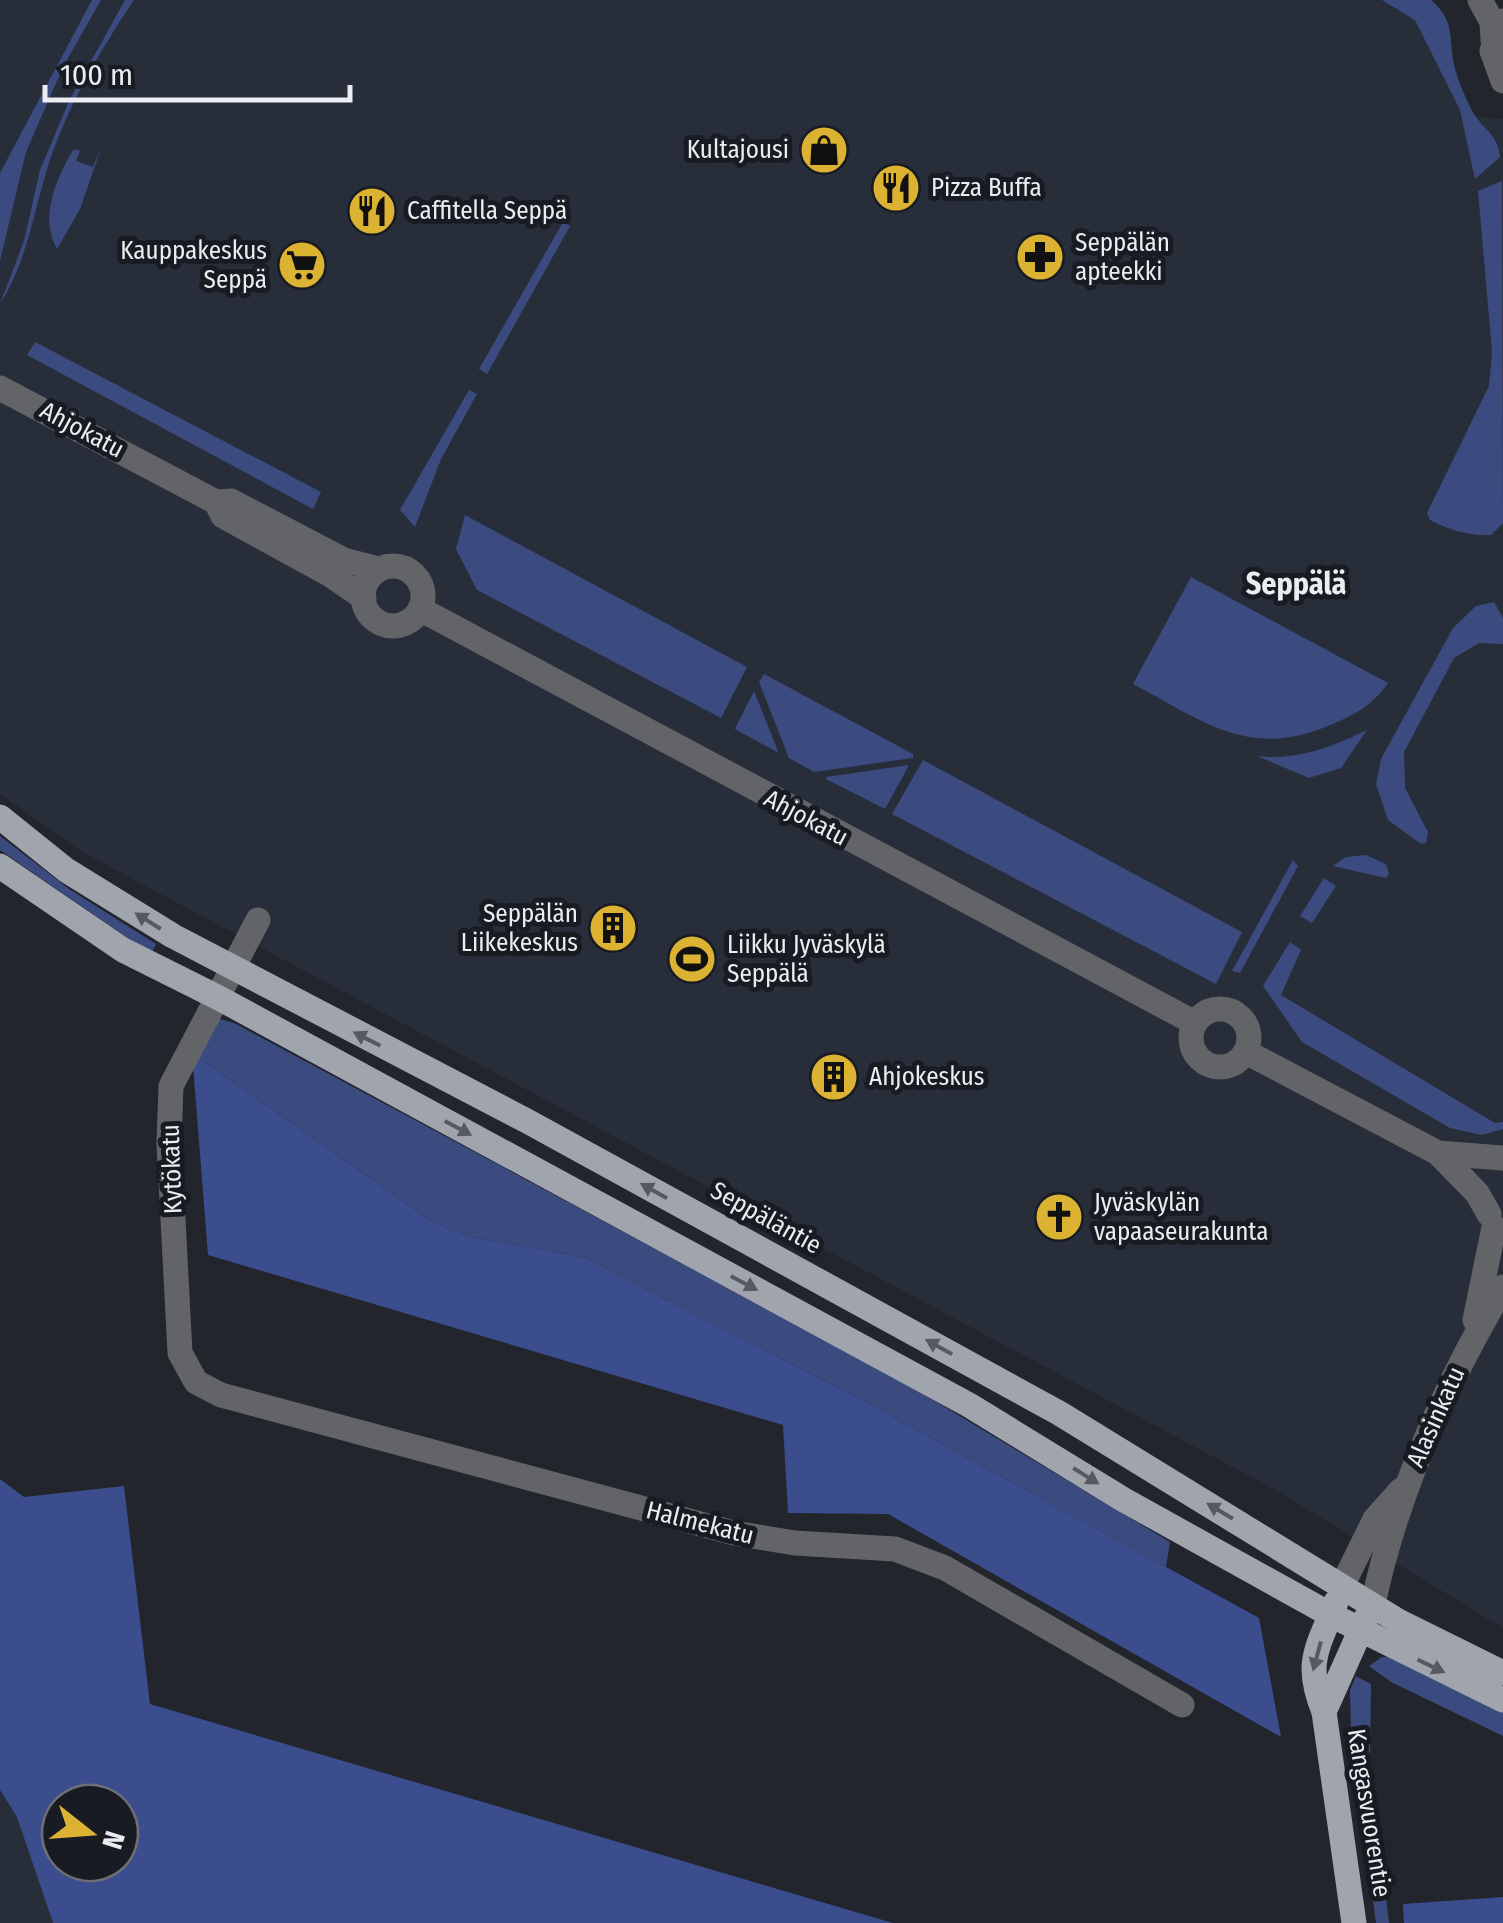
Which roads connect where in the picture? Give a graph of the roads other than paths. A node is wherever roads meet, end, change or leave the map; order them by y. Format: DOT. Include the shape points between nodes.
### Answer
graph roads {
  1 [pos="1480,0"];
  2 [pos="1498,31"];
  3 [pos="1503,80"];
  4 [pos="0,388"];
  5 [pos="216,502"];
  6 [pos="379,569"];
  7 [pos="364,598"];
  8 [pos="420,609"];
  9 [pos="0,817"];
  10 [pos="0,866"];
  11 [pos="258,920"];
  12 [pos="233,968"];
  13 [pos="219,998"];
  14 [pos="1194,1023"];
  15 [pos="1246,1052"];
  16 [pos="1438,1152"];
  17 [pos="1503,1158"];
  18 [pos="1503,1171"];
  19 [pos="1495,1226"];
  20 [pos="1503,1287"];
  21 [pos="1467,1347"];
  22 [pos="196,1382"];
  23 [pos="1404,1486"];
  24 [pos="1343,1584"];
  25 [pos="1373,1604"];
  26 [pos="1330,1615"];
  27 [pos="1360,1630"];
  28 [pos="1503,1673"];
  29 [pos="1503,1700"];
  30 [pos="1182,1705"];
  31 [pos="1324,1712"];
  32 [pos="1354,1923"];
  1 -- 2 [label="street"];
  2 -- 3 [label="street" via="1493,62"];
  4 -- 5 [label="street, Ahjokatu"];
  5 -- 6 [label="street, Ahjokatu" via="231,501 344,560"];
  5 -- 7 [label="street, Ahjokatu" via="223,516"];
  6 -- 7 [label="street"];
  6 -- 8 [label="street" via="396,565 411,571 422,586"];
  7 -- 8 [label="street" via="372,618 390,628"];
  8 -- 14 [label="street, Ahjokatu"];
  12 -- 9 [label="main road, Seppäläntie, one-way" via="66,870"];
  10 -- 13 [label="main road" via="123,950"];
  11 -- 12 [label="street, Kytökatu"];
  12 -- 13 [label="street, Kytökatu"];
  24 -- 12 [label="main road, Seppäläntie, one-way" via="1059,1413"];
  13 -- 22 [label="street, Kytökatu" via="172,1086 180,1353"];
  13 -- 26 [label="main road, one-way" via="970,1406"];
  14 -- 15 [label="street" via="1207,1012 1234,1012 1248,1034"];
  14 -- 15 [label="street" via="1190,1039 1207,1065 1220,1068"];
  15 -- 16 [label="street"];
  16 -- 17 [label="street"];
  16 -- 19 [label="street" via="1478,1193"];
  18 -- 19 [label="street, Alasinkatu" via="1489,1193"];
  19 -- 21 [label="street, Alasinkatu"];
  20 -- 21 [label="street, Alasinkatu"];
  21 -- 23 [label="street, Alasinkatu"];
  22 -- 30 [label="street, Halmekatu" via="221,1396 734,1533 895,1549 945,1568"];
  23 -- 24 [label="street, Alasinkatu" via="1375,1518"];
  23 -- 25 [label="street, Alasinkatu"];
  24 -- 25 [label="main road, Seppäläntie"];
  24 -- 26 [label="main road, Kangasvuorentie"];
  25 -- 27 [label="main road, Kangasvuorentie"];
  25 -- 28 [label="main road, Seppäläntie"];
  26 -- 27 [label="main road"];
  26 -- 31 [label="main road, Kangasvuorentie, one-way" via="1312,1666"];
  27 -- 29 [label="main road, one-way"];
  27 -- 31 [label="main road, Kangasvuorentie"];
  31 -- 32 [label="main road, Kangasvuorentie"];
}
